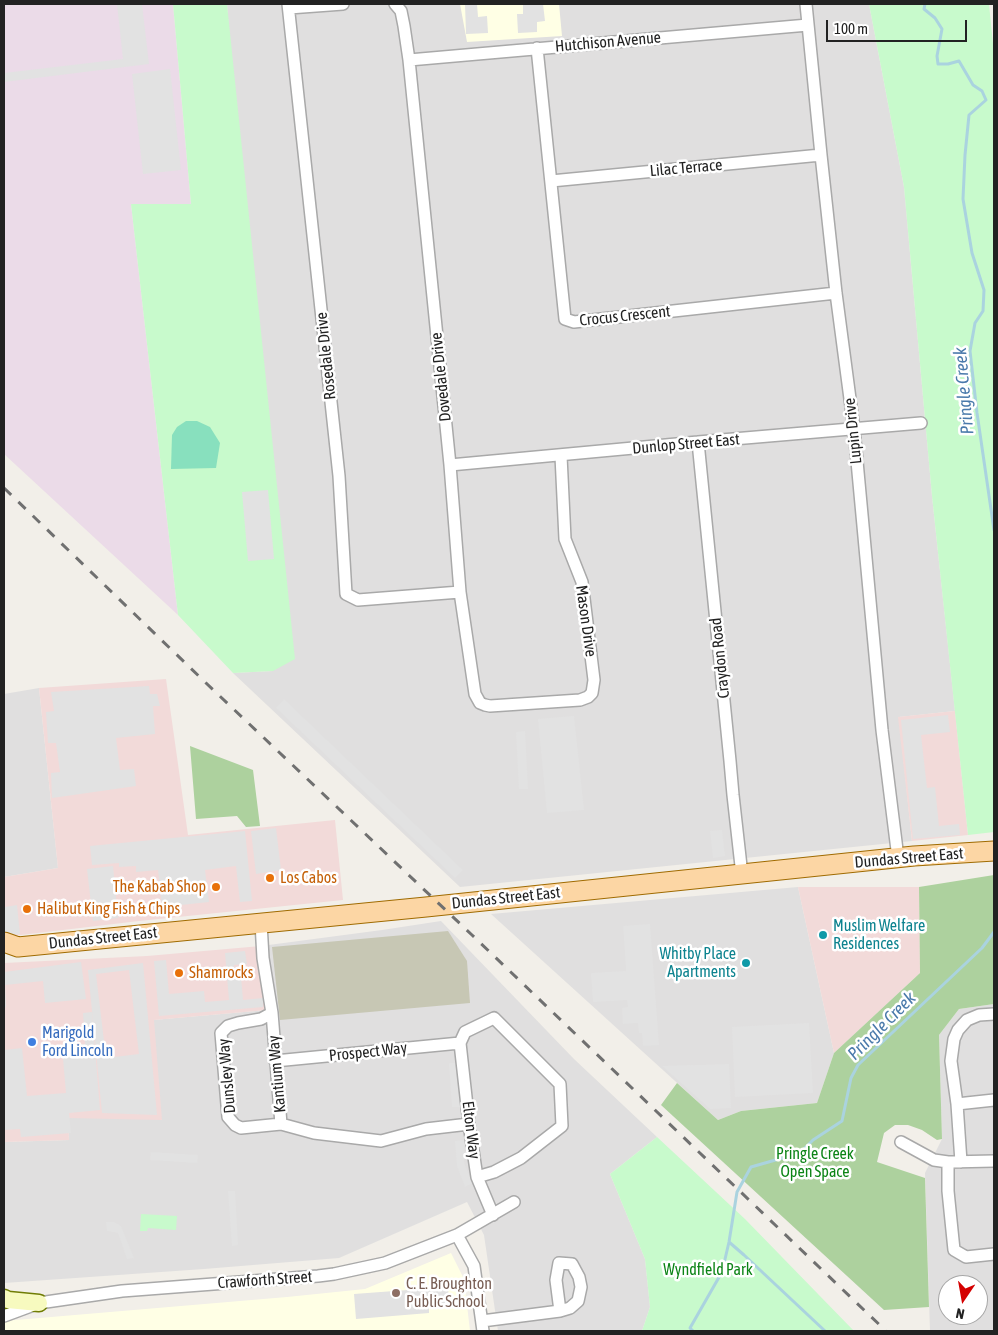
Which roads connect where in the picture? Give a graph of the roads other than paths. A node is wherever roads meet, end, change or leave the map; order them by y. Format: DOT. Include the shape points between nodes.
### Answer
graph roads {
  1 [pos="343,4"];
  2 [pos="395,4"];
  3 [pos="806,4"];
  4 [pos="289,6"];
  5 [pos="808,25"];
  6 [pos="537,48"];
  7 [pos="409,60"];
  8 [pos="821,155"];
  9 [pos="551,180"];
  10 [pos="836,293"];
  11 [pos="921,423"];
  12 [pos="854,429"];
  13 [pos="698,442"];
  14 [pos="561,456"];
  15 [pos="450,465"];
  16 [pos="460,592"];
  17 [pos="528,704"];
  18 [pos="994,851"];
  19 [pos="898,858"];
  20 [pos="742,875"];
  21 [pos="261,923"];
  22 [pos="8,950"];
  23 [pos="272,1014"];
  24 [pos="994,1014"];
  25 [pos="460,1043"];
  26 [pos="275,1061"];
  27 [pos="994,1100"];
  28 [pos="957,1104"];
  29 [pos="281,1124"];
  30 [pos="469,1124"];
  31 [pos="901,1142"];
  32 [pos="994,1161"];
  33 [pos="948,1162"];
  34 [pos="961,1162"];
  35 [pos="477,1177"];
  36 [pos="514,1202"];
  37 [pos="493,1214"];
  38 [pos="457,1235"];
  39 [pos="994,1254"];
  40 [pos="4,1298"];
  41 [pos="39,1303"];
  42 [pos="560,1311"];
  43 [pos="4,1316"];
  44 [pos="482,1326"];
  1 -- 4 [label="street"];
  2 -- 7 [label="street, Dovedale Drive" via="401,11"];
  3 -- 5 [label="street, Lupin Drive"];
  4 -- 16 [label="street, Rosedale Drive" via="339,476 346,594 358,600"];
  5 -- 6 [label="street, Hutchison Avenue"];
  5 -- 8 [label="street, Lupin Drive"];
  6 -- 7 [label="street, Hutchison Avenue"];
  6 -- 9 [label="street, Crocus Crescent"];
  7 -- 15 [label="street, Dovedale Drive"];
  8 -- 9 [label="street, Lilac Terrace"];
  8 -- 10 [label="street, Lupin Drive"];
  9 -- 10 [label="street, Crocus Crescent" via="565,319 574,322"];
  10 -- 12 [label="street, Lupin Drive"];
  11 -- 12 [label="street, Dunlop Street East"];
  12 -- 13 [label="street, Dunlop Street East"];
  12 -- 19 [label="street, Lupin Drive" via="881,726"];
  13 -- 14 [label="street, Dunlop Street East"];
  13 -- 20 [label="street, Craydon Road"];
  14 -- 15 [label="street, Dunlop Street East"];
  14 -- 17 [label="street, Mason Drive" via="565,539 582,582 594,688 588,697 580,700"];
  15 -- 16 [label="street, Dovedale Drive"];
  16 -- 17 [label="street, Dovedale Drive" via="476,698 490,706"];
  18 -- 19 [label="main road, Dundas Street East"];
  19 -- 20 [label="main road, Dundas Street East"];
  20 -- 21 [label="main road, Dundas Street East"];
  21 -- 22 [label="main road, Dundas Street East"];
  21 -- 23 [label="street, Kantium Way"];
  23 -- 26 [label="street, Kantium Way"];
  23 -- 29 [label="street, Dunsley Way" via="228,1026 221,1034 228,1117 241,1128"];
  24 -- 28 [label="street" via="967,1020 954,1039 951,1062"];
  25 -- 26 [label="street, Prospect Way"];
  25 -- 30 [label="street, Elton Way"];
  25 -- 35 [label="street" via="465,1032 494,1018 560,1084 562,1126 521,1158"];
  26 -- 29 [label="street, Kantium Way"];
  27 -- 28 [label="street"];
  28 -- 34 [label="street"];
  29 -- 30 [label="street, Kantium Way" via="381,1141 426,1129"];
  30 -- 35 [label="street, Elton Way"];
  31 -- 33 [label="street" via="934,1160"];
  32 -- 34 [label="street"];
  33 -- 34 [label="street"];
  33 -- 39 [label="street" via="954,1250 966,1257"];
  35 -- 37 [label="street, Elton Way"];
  36 -- 37 [label="street, Crawforth Street"];
  37 -- 38 [label="street, Crawforth Street"];
  38 -- 41 [label="street, Crawforth Street" via="384,1263 334,1274 122,1291"];
  38 -- 44 [label="street" via="474,1266"];
  40 -- 41 [label="main road"];
  41 -- 43 [label="street, Crawforth Street"];
  42 -- 44 [label="street"];
}
